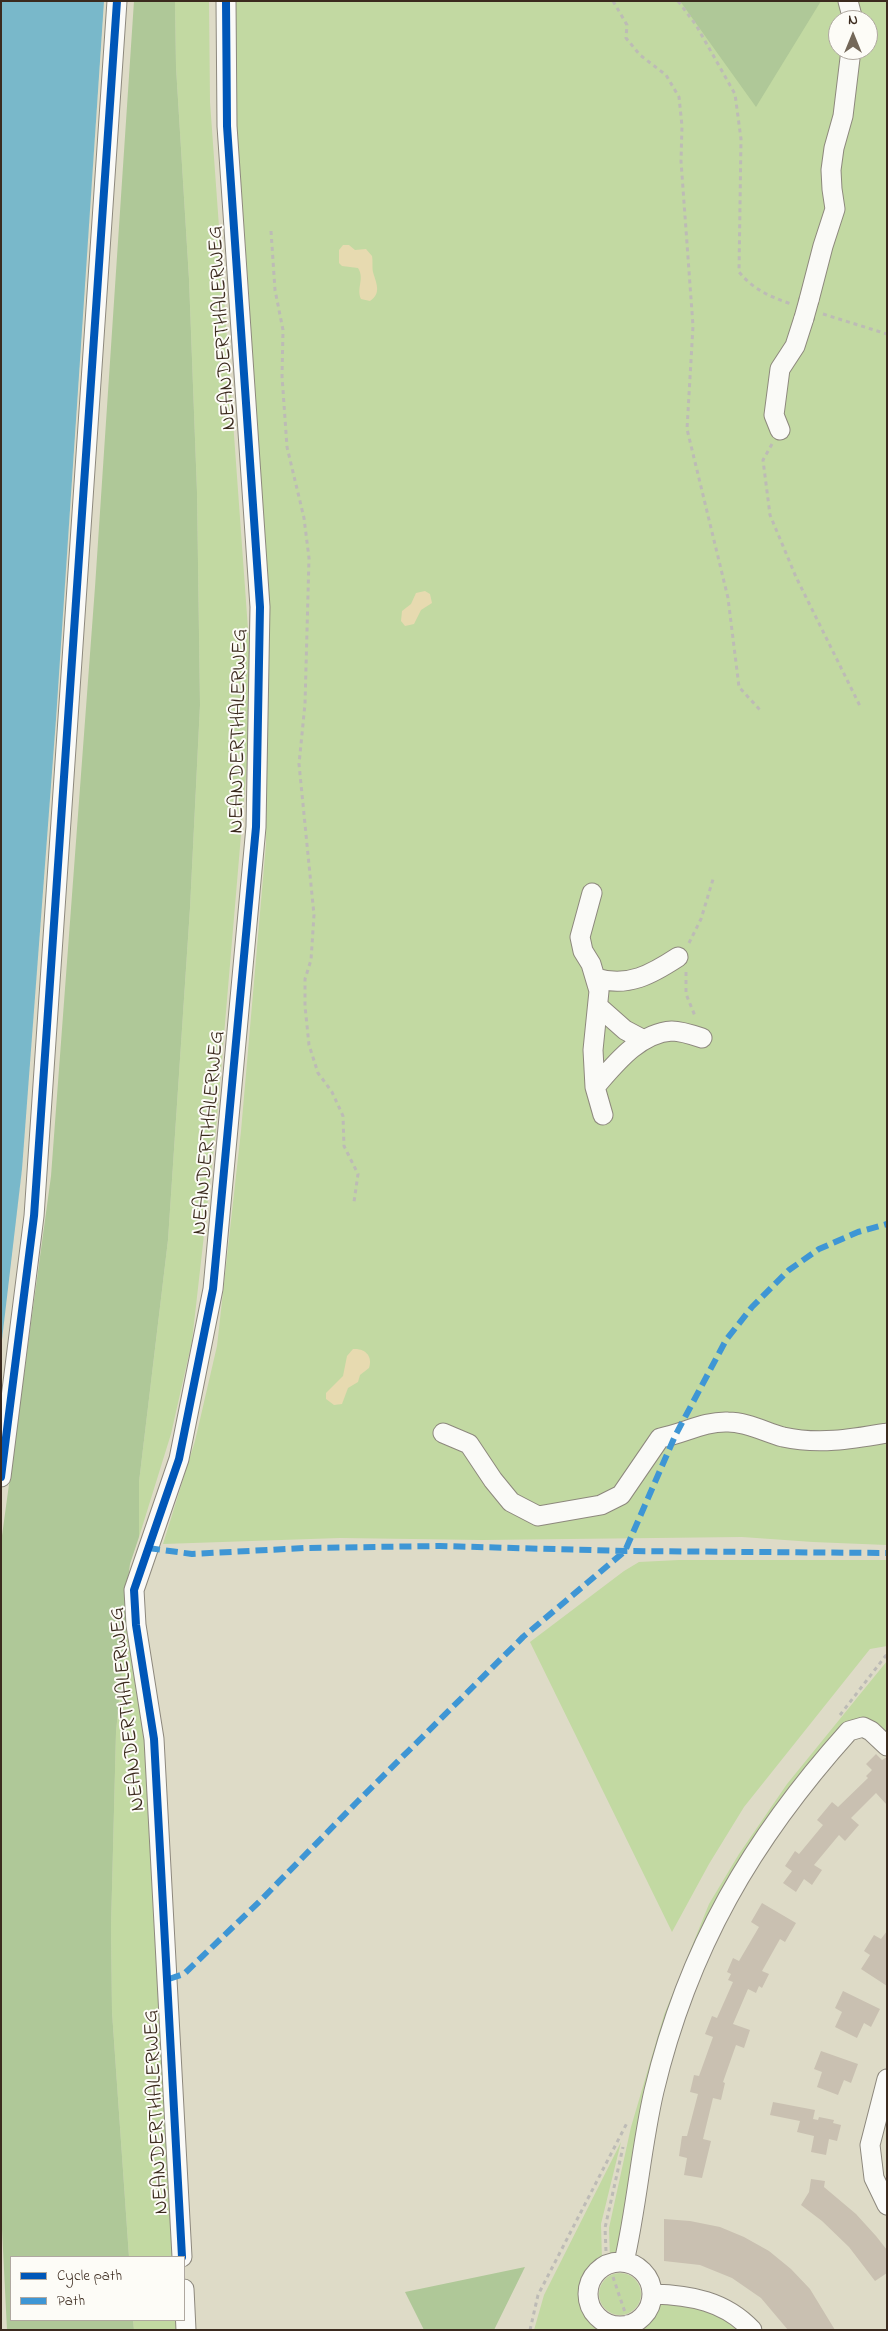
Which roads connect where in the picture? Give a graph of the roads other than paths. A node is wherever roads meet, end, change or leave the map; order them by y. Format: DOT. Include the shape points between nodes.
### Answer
graph roads {
  1 [pos="117,1"];
  2 [pos="226,1"];
  3 [pos="849,60"];
  4 [pos="780,430"];
  5 [pos="592,893"];
  6 [pos="685,956"];
  7 [pos="596,978"];
  8 [pos="599,1007"];
  9 [pos="702,1038"];
  10 [pos="644,1040"];
  11 [pos="595,1087"];
  12 [pos="603,1115"];
  13 [pos="443,1433"];
  14 [pos="887,1433"];
  15 [pos="1,1477"];
  16 [pos="887,1746"];
  17 [pos="887,2079"];
  18 [pos="887,2205"];
  19 [pos="182,2256"];
  20 [pos="624,2262"];
  21 [pos="653,2294"];
  22 [pos="185,2310"];
  23 [pos="630,2328"];
  24 [pos="186,2330"];
  25 [pos="752,2330"];
  1 -- 15 [label="street" via="34,1216"];
  2 -- 19 [label="street, NEANDERTHALERWEG" via="227,126 260,607 256,827 213,1289 179,1459 134,1590 136,1626 154,1739"];
  3 -- 4 [label="street" via="843,116 831,170 835,209 795,346 780,370 774,415"];
  5 -- 7 [label="street" via="580,937"];
  6 -- 7 [label="street" via="631,982 608,982"];
  7 -- 8 [label="street"];
  8 -- 10 [label="street" via="625,1030"];
  8 -- 11 [label="street" via="593,1050"];
  9 -- 10 [label="street" via="672,1031"];
  10 -- 11 [label="street" via="614,1065"];
  11 -- 12 [label="street"];
  13 -- 14 [label="street" via="469,1444 511,1502 538,1516 602,1505 622,1495 660,1438 704,1425 727,1422 803,1440 832,1442"];
  16 -- 20 [label="street" via="863,1727 849,1731 782,1812 745,1867 713,1925 672,2027 654,2091"];
  17 -- 18 [label="street" via="870,2145 874,2178"];
  20 -- 21 [label="street" via="647,2276"];
  20 -- 23 [label="street" via="608,2264 596,2273 588,2291 589,2302 600,2319 609,2325"];
  21 -- 23 [label="street" via="646,2314"];
  21 -- 25 [label="street" via="702,2299 722,2307"];
  22 -- 24 [label="street"];
}
